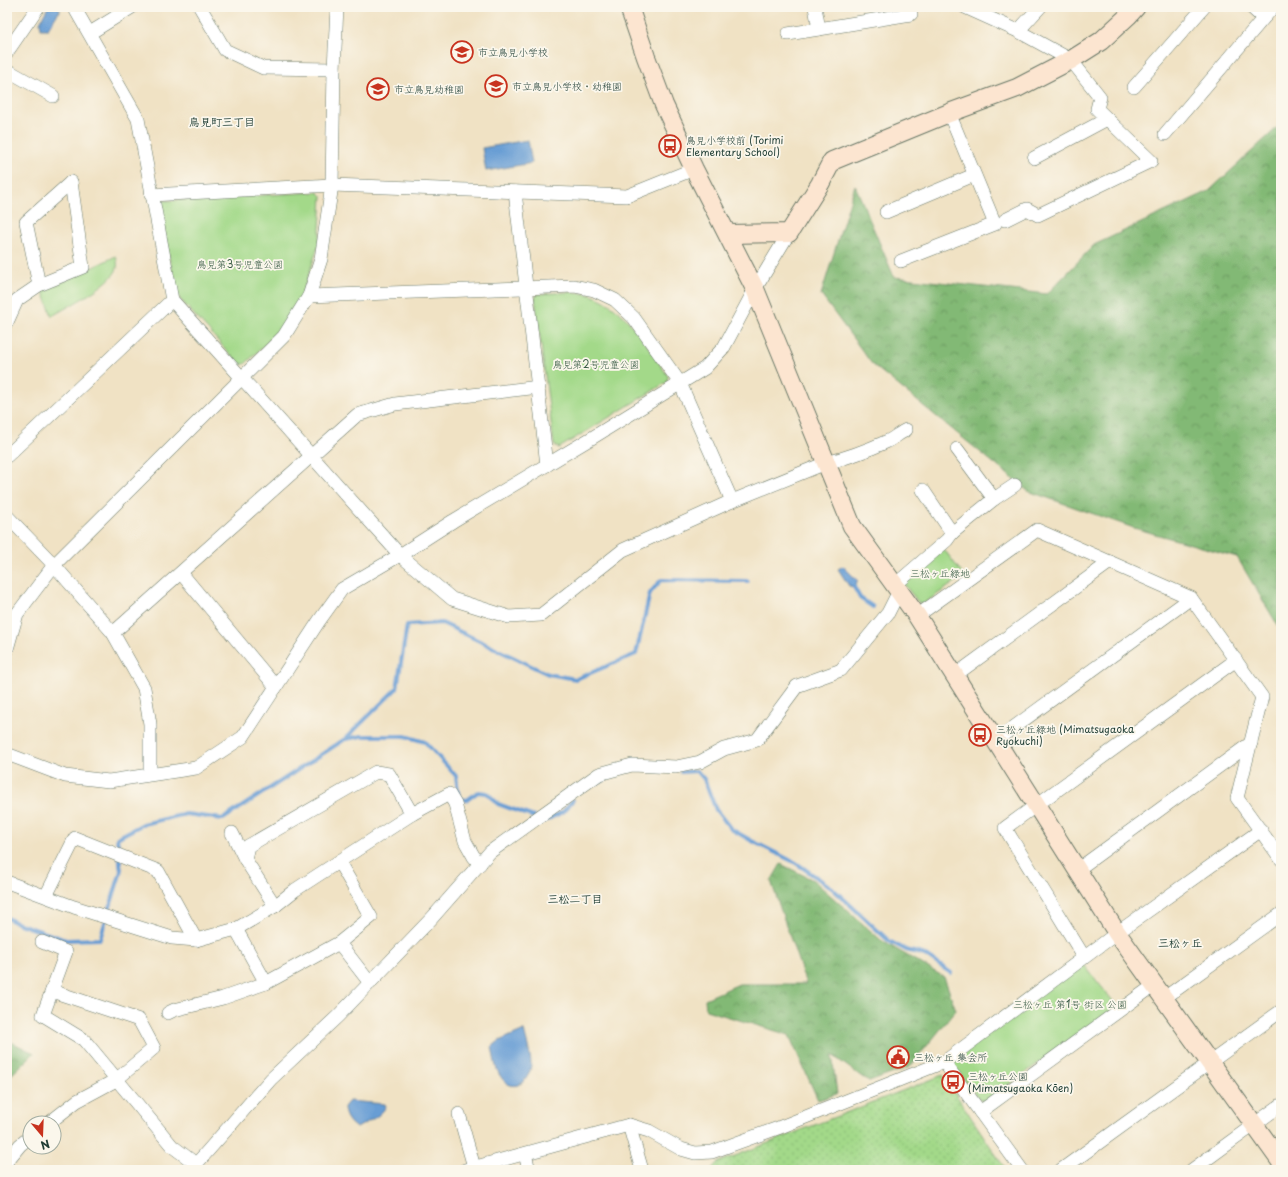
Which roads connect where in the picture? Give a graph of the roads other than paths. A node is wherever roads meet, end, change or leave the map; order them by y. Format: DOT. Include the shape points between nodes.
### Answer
graph roads {
  1 [pos="38,7"];
  2 [pos="74,7"];
  3 [pos="132,7"];
  4 [pos="200,7"];
  5 [pos="337,7"];
  6 [pos="629,7"];
  7 [pos="815,7"];
  8 [pos="965,7"];
  9 [pos="1040,7"];
  10 [pos="1136,7"];
  11 [pos="1204,7"];
  12 [pos="1251,7"];
  13 [pos="1273,7"];
  14 [pos="886,12"];
  15 [pos="911,14"];
  16 [pos="1264,18"];
  17 [pos="819,29"];
  18 [pos="1018,31"];
  19 [pos="90,33"];
  20 [pos="788,34"];
  21 [pos="7,52"];
  22 [pos="1071,60"];
  23 [pos="334,69"];
  24 [pos="7,70"];
  25 [pos="1134,87"];
  26 [pos="53,96"];
  27 [pos="949,113"];
  28 [pos="1107,119"];
  29 [pos="1165,134"];
  30 [pos="1034,158"];
  31 [pos="694,169"];
  32 [pos="974,175"];
  33 [pos="332,185"];
  34 [pos="515,192"];
  35 [pos="151,195"];
  36 [pos="886,212"];
  37 [pos="1005,220"];
  38 [pos="789,233"];
  39 [pos="728,234"];
  40 [pos="901,261"];
  41 [pos="39,285"];
  42 [pos="527,287"];
  43 [pos="756,289"];
  44 [pos="309,296"];
  45 [pos="172,300"];
  46 [pos="7,322"];
  47 [pos="243,378"];
  48 [pos="680,383"];
  49 [pos="539,387"];
  50 [pos="906,430"];
  51 [pos="957,449"];
  52 [pos="7,456"];
  53 [pos="312,456"];
  54 [pos="826,463"];
  55 [pos="547,464"];
  56 [pos="1015,485"];
  57 [pos="923,490"];
  58 [pos="994,499"];
  59 [pos="732,501"];
  60 [pos="7,516"];
  61 [pos="952,533"];
  62 [pos="400,555"];
  63 [pos="1110,562"];
  64 [pos="54,565"];
  65 [pos="181,573"];
  66 [pos="897,588"];
  67 [pos="1191,598"];
  68 [pos="917,616"];
  69 [pos="113,633"];
  70 [pos="7,650"];
  71 [pos="1236,660"];
  72 [pos="954,676"];
  73 [pos="276,686"];
  74 [pos="995,741"];
  75 [pos="1251,743"];
  76 [pos="7,754"];
  77 [pos="150,774"];
  78 [pos="1035,806"];
  79 [pos="412,814"];
  80 [pos="1261,830"];
  81 [pos="232,833"];
  82 [pos="245,859"];
  83 [pos="1281,859"];
  84 [pos="339,862"];
  85 [pos="480,864"];
  86 [pos="1077,870"];
  87 [pos="7,882"];
  88 [pos="46,896"];
  89 [pos="275,906"];
  90 [pos="1281,914"];
  91 [pos="236,929"];
  92 [pos="1117,933"];
  93 [pos="196,940"];
  94 [pos="42,942"];
  95 [pos="339,943"];
  96 [pos="1084,957"];
  97 [pos="266,983"];
  98 [pos="370,983"];
  99 [pos="52,991"];
  100 [pos="1158,992"];
  101 [pos="1281,1011"];
  102 [pos="168,1013"];
  103 [pos="944,1062"];
  104 [pos="1210,1062"];
  105 [pos="116,1080"];
  106 [pos="1281,1105"];
  107 [pos="980,1112"];
  108 [pos="459,1114"];
  109 [pos="59,1115"];
  110 [pos="629,1125"];
  111 [pos="1254,1125"];
  112 [pos="22,1143"];
  113 [pos="525,1154"];
  114 [pos="7,1161"];
  115 [pos="1281,1162"];
  116 [pos="193,1167"];
  117 [pos="469,1169"];
  118 [pos="529,1170"];
  119 [pos="642,1170"];
  120 [pos="1022,1170"];
  121 [pos="1061,1170"];
  122 [pos="1192,1170"];
  1 -- 21 [label="street"];
  2 -- 19 [label="street"];
  3 -- 19 [label="street"];
  4 -- 23 [label="street" via="225,50 262,68"];
  5 -- 23 [label="street"];
  6 -- 31 [label="street" via="664,105"];
  7 -- 17 [label="street"];
  8 -- 18 [label="street"];
  9 -- 18 [label="street"];
  10 -- 22 [label="street" via="1101,41"];
  11 -- 25 [label="street"];
  12 -- 16 [label="street"];
  13 -- 16 [label="street"];
  14 -- 15 [label="street"];
  14 -- 17 [label="street"];
  16 -- 29 [label="street"];
  17 -- 20 [label="street"];
  18 -- 22 [label="street"];
  19 -- 35 [label="street" via="138,119"];
  22 -- 27 [label="street" via="1017,88"];
  22 -- 28 [label="street" via="1100,97 1097,109"];
  23 -- 33 [label="street"];
  24 -- 26 [label="street"];
  27 -- 32 [label="street"];
  27 -- 38 [label="street" via="832,161"];
  28 -- 30 [label="street"];
  28 -- 37 [label="street" via="1151,161 1038,215 1027,209"];
  31 -- 34 [label="street" via="627,196"];
  31 -- 39 [label="street"];
  32 -- 36 [label="street"];
  32 -- 40 [label="street" via="995,224"];
  33 -- 34 [label="street"];
  33 -- 35 [label="street"];
  33 -- 44 [label="street" via="321,259"];
  34 -- 42 [label="street"];
  35 -- 45 [label="street"];
  38 -- 39 [label="street"];
  38 -- 43 [label="street"];
  39 -- 43 [label="street"];
  41 -- 41 [label="street" via="83,267 71,182 26,222"];
  41 -- 46 [label="street" via="18,300"];
  42 -- 44 [label="street"];
  42 -- 48 [label="street" via="574,286 594,290 615,300 634,318"];
  42 -- 49 [label="street"];
  43 -- 48 [label="street" via="724,347 705,368"];
  43 -- 54 [label="street"];
  44 -- 47 [label="street" via="284,336"];
  45 -- 47 [label="street"];
  45 -- 52 [label="street"];
  47 -- 53 [label="street"];
  47 -- 64 [label="street"];
  48 -- 55 [label="street"];
  48 -- 59 [label="street"];
  49 -- 53 [label="street" via="395,404 357,415"];
  49 -- 55 [label="street"];
  50 -- 54 [label="street" via="890,441"];
  51 -- 58 [label="street"];
  53 -- 62 [label="street"];
  53 -- 65 [label="street"];
  54 -- 59 [label="street"];
  54 -- 66 [label="street" via="852,526"];
  55 -- 62 [label="street"];
  56 -- 58 [label="street"];
  57 -- 61 [label="street"];
  58 -- 61 [label="street"];
  59 -- 62 [label="street" via="623,550 541,615 509,618 452,598"];
  60 -- 64 [label="street"];
  61 -- 66 [label="street"];
  62 -- 73 [label="street" via="342,589"];
  63 -- 67 [label="street"];
  63 -- 68 [label="street" via="1037,530"];
  63 -- 72 [label="street"];
  64 -- 69 [label="street"];
  64 -- 70 [label="street" via="17,614"];
  65 -- 69 [label="street"];
  65 -- 73 [label="street"];
  66 -- 68 [label="street"];
  66 -- 85 [label="street" via="888,613 841,670 797,686 757,740 724,749 700,762 676,766 632,765 599,774 490,852"];
  67 -- 71 [label="street"];
  67 -- 74 [label="street"];
  68 -- 72 [label="street"];
  69 -- 77 [label="street" via="144,688 150,724"];
  71 -- 75 [label="street" via="1262,697"];
  71 -- 78 [label="street"];
  72 -- 74 [label="street"];
  73 -- 77 [label="street" via="243,737 196,768"];
  74 -- 78 [label="street"];
  75 -- 80 [label="street" via="1237,798"];
  75 -- 86 [label="street"];
  76 -- 77 [label="street" via="65,776 109,781"];
  78 -- 86 [label="street"];
  78 -- 96 [label="street" via="1005,828"];
  79 -- 82 [label="street" via="389,774 376,772 248,846"];
  79 -- 84 [label="street"];
  79 -- 85 [label="street" via="449,794 455,804 465,841"];
  80 -- 83 [label="street"];
  80 -- 92 [label="street"];
  81 -- 82 [label="street"];
  82 -- 89 [label="street"];
  84 -- 89 [label="street"];
  84 -- 95 [label="street" via="371,917"];
  85 -- 98 [label="street"];
  86 -- 92 [label="street"];
  87 -- 88 [label="street"];
  88 -- 93 [label="street" via="172,938"];
  88 -- 93 [label="street" via="75,838 158,871"];
  89 -- 91 [label="street"];
  90 -- 100 [label="street"];
  91 -- 93 [label="street"];
  91 -- 97 [label="street"];
  92 -- 96 [label="street"];
  92 -- 100 [label="street"];
  94 -- 99 [label="street" via="66,952"];
  95 -- 97 [label="street"];
  95 -- 98 [label="street"];
  96 -- 103 [label="street"];
  97 -- 102 [label="street"];
  98 -- 116 [label="street" via="271,1079"];
  99 -- 105 [label="street" via="43,1015 84,1040"];
  99 -- 105 [label="street" via="139,1020 154,1048"];
  100 -- 104 [label="street"];
  100 -- 107 [label="street"];
  101 -- 104 [label="street"];
  103 -- 107 [label="street"];
  103 -- 110 [label="street" via="712,1152 680,1149 649,1131"];
  104 -- 111 [label="street"];
  104 -- 121 [label="street"];
  105 -- 109 [label="street" via="77,1101"];
  105 -- 116 [label="street"];
  106 -- 111 [label="street"];
  107 -- 120 [label="street"];
  108 -- 117 [label="street"];
  110 -- 113 [label="street"];
  110 -- 119 [label="street"];
  111 -- 115 [label="street"];
  111 -- 122 [label="street"];
  112 -- 114 [label="street"];
  113 -- 117 [label="street"];
  113 -- 118 [label="street"];
}
